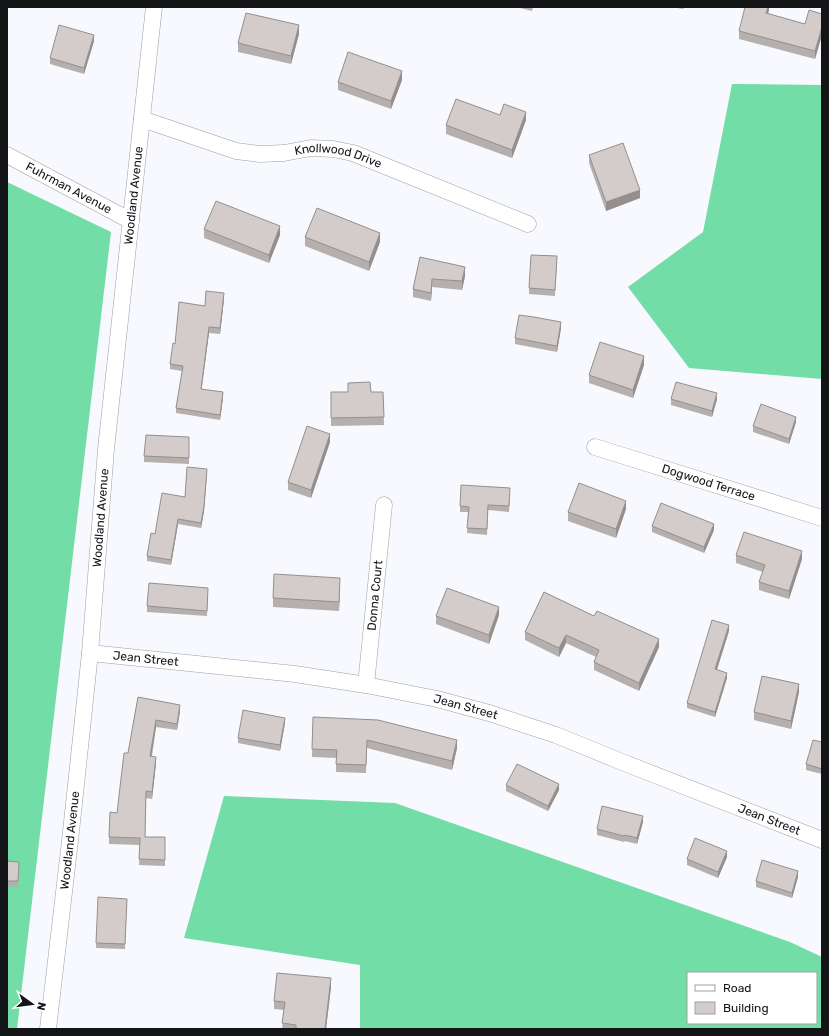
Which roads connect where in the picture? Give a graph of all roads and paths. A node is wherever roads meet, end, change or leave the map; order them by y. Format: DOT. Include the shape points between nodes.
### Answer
graph roads {
  1 [pos="154,7"];
  2 [pos="142,119"];
  3 [pos="7,155"];
  4 [pos="131,221"];
  5 [pos="528,224"];
  6 [pos="596,447"];
  7 [pos="384,505"];
  8 [pos="822,518"];
  9 [pos="90,654"];
  10 [pos="366,685"];
  11 [pos="822,840"];
  12 [pos="48,1029"];
  1 -- 2 [label="street, Woodland Avenue"];
  2 -- 4 [label="street, Woodland Avenue"];
  2 -- 5 [label="street, Knollwood Drive" via="236,151 260,154 311,148 353,153"];
  3 -- 4 [label="street, Fuhrman Avenue"];
  4 -- 9 [label="street, Woodland Avenue" via="106,449"];
  6 -- 8 [label="street, Dogwood Terrace"];
  7 -- 10 [label="street, Donna Court"];
  9 -- 10 [label="street, Jean Street" via="295,674"];
  9 -- 12 [label="street, Woodland Avenue"];
  10 -- 11 [label="street, Jean Street" via="437,699 556,735"];
}
